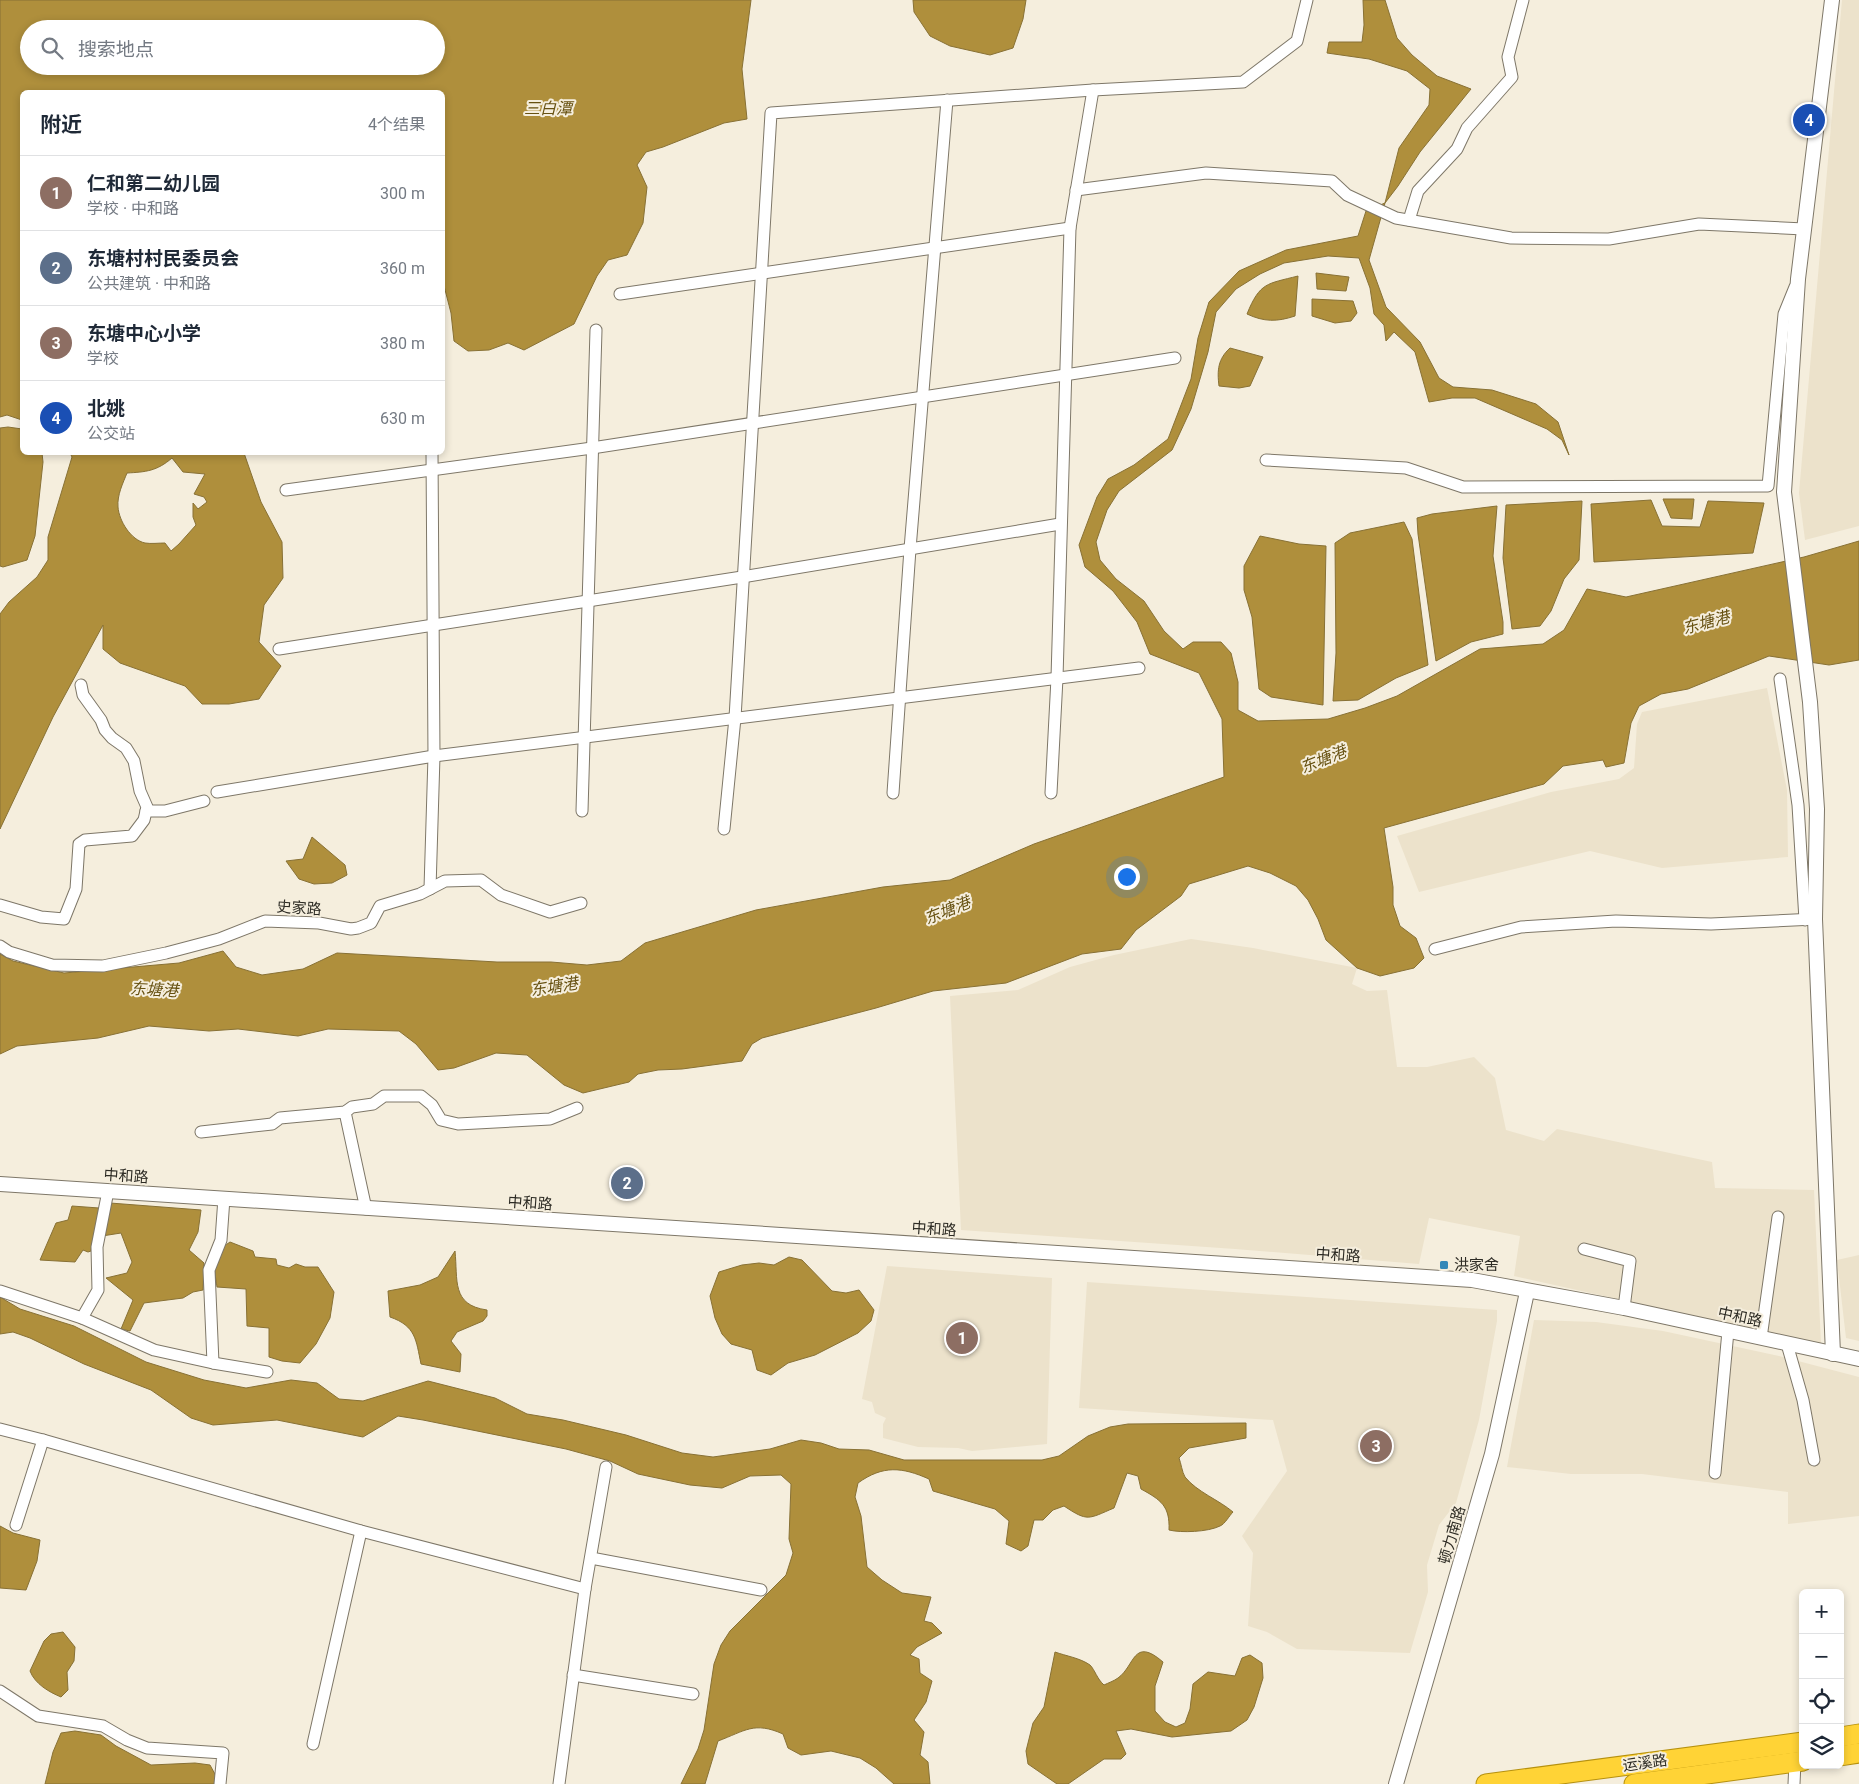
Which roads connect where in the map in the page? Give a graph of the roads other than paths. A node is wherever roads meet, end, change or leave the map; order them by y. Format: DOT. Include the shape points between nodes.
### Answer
graph roads {
  1 [pos="1308,0"];
  2 [pos="1523,0"];
  3 [pos="1832,0"];
  4 [pos="1093,90"];
  5 [pos="947,100"];
  6 [pos="1076,190"];
  7 [pos="1409,220"];
  8 [pos="1070,228"];
  9 [pos="1804,229"];
  10 [pos="935,248"];
  11 [pos="761,273"];
  12 [pos="1798,279"];
  13 [pos="620,294"];
  14 [pos="596,330"];
  15 [pos="1175,358"];
  16 [pos="1065,374"];
  17 [pos="923,397"];
  18 [pos="752,424"];
  19 [pos="592,448"];
  20 [pos="432,455"];
  21 [pos="1266,460"];
  22 [pos="432,470"];
  23 [pos="286,490"];
  24 [pos="1060,524"];
  25 [pos="910,549"];
  26 [pos="742,577"];
  27 [pos="588,601"];
  28 [pos="433,625"];
  29 [pos="279,649"];
  30 [pos="1139,668"];
  31 [pos="1057,678"];
  32 [pos="1780,679"];
  33 [pos="81,685"];
  34 [pos="899,698"];
  35 [pos="735,718"];
  36 [pos="584,737"];
  37 [pos="434,756"];
  38 [pos="216,792"];
  39 [pos="893,793"];
  40 [pos="1051,793"];
  41 [pos="204,800"];
  42 [pos="146,811"];
  43 [pos="582,811"];
  44 [pos="724,829"];
  45 [pos="430,889"];
  46 [pos="581,903"];
  47 [pos="0,905"];
  48 [pos="1810,920"];
  49 [pos="0,946"];
  50 [pos="1435,949"];
  51 [pos="577,1108"];
  52 [pos="345,1112"];
  53 [pos="201,1132"];
  54 [pos="0,1184"];
  55 [pos="108,1191"];
  56 [pos="224,1198"];
  57 [pos="366,1209"];
  58 [pos="1778,1218"];
  59 [pos="1584,1249"];
  60 [pos="0,1291"];
  61 [pos="1527,1292"];
  62 [pos="1624,1308"];
  63 [pos="82,1318"];
  64 [pos="1728,1331"];
  65 [pos="1761,1338"];
  66 [pos="1786,1344"];
  67 [pos="1833,1354"];
  68 [pos="1859,1359"];
  69 [pos="213,1364"];
  70 [pos="267,1372"];
  71 [pos="0,1429"];
  72 [pos="43,1440"];
  73 [pos="1814,1460"];
  74 [pos="606,1467"];
  75 [pos="1715,1473"];
  76 [pos="16,1525"];
  77 [pos="361,1531"];
  78 [pos="591,1558"];
  79 [pos="584,1588"];
  80 [pos="761,1590"];
  81 [pos="573,1676"];
  82 [pos="0,1691"];
  83 [pos="693,1694"];
  84 [pos="1859,1734"];
  85 [pos="1844,1736"];
  86 [pos="1799,1743"];
  87 [pos="313,1744"];
  88 [pos="1859,1753"];
  89 [pos="1844,1755"];
  90 [pos="1799,1761"];
  91 [pos="220,1784"];
  92 [pos="559,1784"];
  93 [pos="1396,1784"];
  94 [pos="1486,1784"];
  95 [pos="1634,1784"];
  96 [pos="1794,1784"];
  1 -- 4 [label="street" via="1297,41 1243,82"];
  2 -- 7 [label="street" via="1508,57 1512,77 1467,128 1457,149 1418,192"];
  3 -- 9 [label="street"];
  4 -- 5 [label="street"];
  4 -- 6 [label="street"];
  5 -- 10 [label="street"];
  5 -- 11 [label="street" via="771,113"];
  6 -- 7 [label="street" via="1206,173 1332,181 1347,195 1396,218"];
  6 -- 8 [label="street"];
  7 -- 9 [label="street" via="1511,238 1609,239 1699,224"];
  8 -- 10 [label="street"];
  8 -- 16 [label="street"];
  9 -- 12 [label="street"];
  10 -- 11 [label="street"];
  10 -- 17 [label="street"];
  11 -- 13 [label="street"];
  11 -- 18 [label="street"];
  12 -- 21 [label="street" via="1784,314 1768,486 1463,487 1406,468"];
  12 -- 48 [label="street" via="1784,492 1810,702 1817,809"];
  14 -- 19 [label="street"];
  15 -- 16 [label="street"];
  16 -- 17 [label="street"];
  16 -- 24 [label="street"];
  17 -- 18 [label="street"];
  17 -- 25 [label="street"];
  18 -- 19 [label="street"];
  18 -- 26 [label="street"];
  19 -- 22 [label="street"];
  19 -- 27 [label="street"];
  20 -- 22 [label="street"];
  22 -- 23 [label="street"];
  22 -- 28 [label="street"];
  24 -- 25 [label="street"];
  24 -- 31 [label="street"];
  25 -- 26 [label="street"];
  25 -- 34 [label="street"];
  26 -- 27 [label="street"];
  26 -- 35 [label="street"];
  27 -- 28 [label="street"];
  27 -- 36 [label="street"];
  28 -- 29 [label="street"];
  28 -- 37 [label="street"];
  30 -- 31 [label="street"];
  31 -- 34 [label="street"];
  31 -- 40 [label="street"];
  32 -- 48 [label="street"];
  33 -- 42 [label="street" via="83,695 105,730 126,748 134,761"];
  34 -- 35 [label="street"];
  34 -- 39 [label="street"];
  35 -- 36 [label="street"];
  35 -- 44 [label="street"];
  36 -- 37 [label="street"];
  36 -- 43 [label="street"];
  37 -- 38 [label="street"];
  37 -- 45 [label="street"];
  41 -- 42 [label="street" via="165,811"];
  42 -- 47 [label="street" via="144,820 132,836 85,840 79,844 76,889 64,919 41,917"];
  45 -- 46 [label="street, 史家路" via="445,881 481,880 501,895 550,912"];
  45 -- 49 [label="street, 史家路" via="380,906 371,923 358,928 265,921 219,939 103,966 52,965 9,952"];
  48 -- 50 [label="street" via="1711,924 1616,921 1520,927"];
  48 -- 67 [label="street"];
  51 -- 52 [label="street" via="550,1119 458,1124 441,1120 432,1105 421,1096 384,1096 373,1104 352,1107"];
  52 -- 53 [label="street" via="280,1118 272,1124"];
  52 -- 57 [label="street"];
  54 -- 55 [label="street, 中和路"];
  55 -- 56 [label="street, 中和路"];
  55 -- 63 [label="street" via="97,1247 98,1290"];
  56 -- 57 [label="street, 中和路"];
  56 -- 69 [label="street" via="222,1240 208,1270"];
  57 -- 61 [label="street, 中和路" via="1472,1280"];
  58 -- 65 [label="street"];
  59 -- 62 [label="street" via="1630,1261"];
  60 -- 63 [label="street"];
  61 -- 62 [label="street, 中和路"];
  61 -- 93 [label="street, 顿力南路" via="1492,1454"];
  62 -- 64 [label="street, 中和路"];
  63 -- 69 [label="street" via="154,1350"];
  64 -- 65 [label="street, 中和路"];
  64 -- 75 [label="street"];
  65 -- 66 [label="street, 中和路"];
  66 -- 67 [label="street, 中和路"];
  66 -- 73 [label="street" via="1803,1400"];
  67 -- 68 [label="street, 中和路"];
  69 -- 70 [label="street"];
  71 -- 72 [label="street"];
  72 -- 76 [label="street"];
  72 -- 77 [label="street"];
  74 -- 78 [label="street"];
  77 -- 79 [label="street"];
  77 -- 87 [label="street"];
  78 -- 79 [label="street"];
  78 -- 80 [label="street"];
  79 -- 81 [label="street"];
  81 -- 83 [label="street"];
  81 -- 92 [label="street"];
  82 -- 91 [label="street" via="38,1716 102,1726 147,1748 223,1753"];
  84 -- 85 [label="highway"];
  86 -- 94 [label="highway, 运溪路"];
  88 -- 89 [label="highway"];
  90 -- 95 [label="highway, 运溪路"];
  90 -- 96 [label="street"];
}
